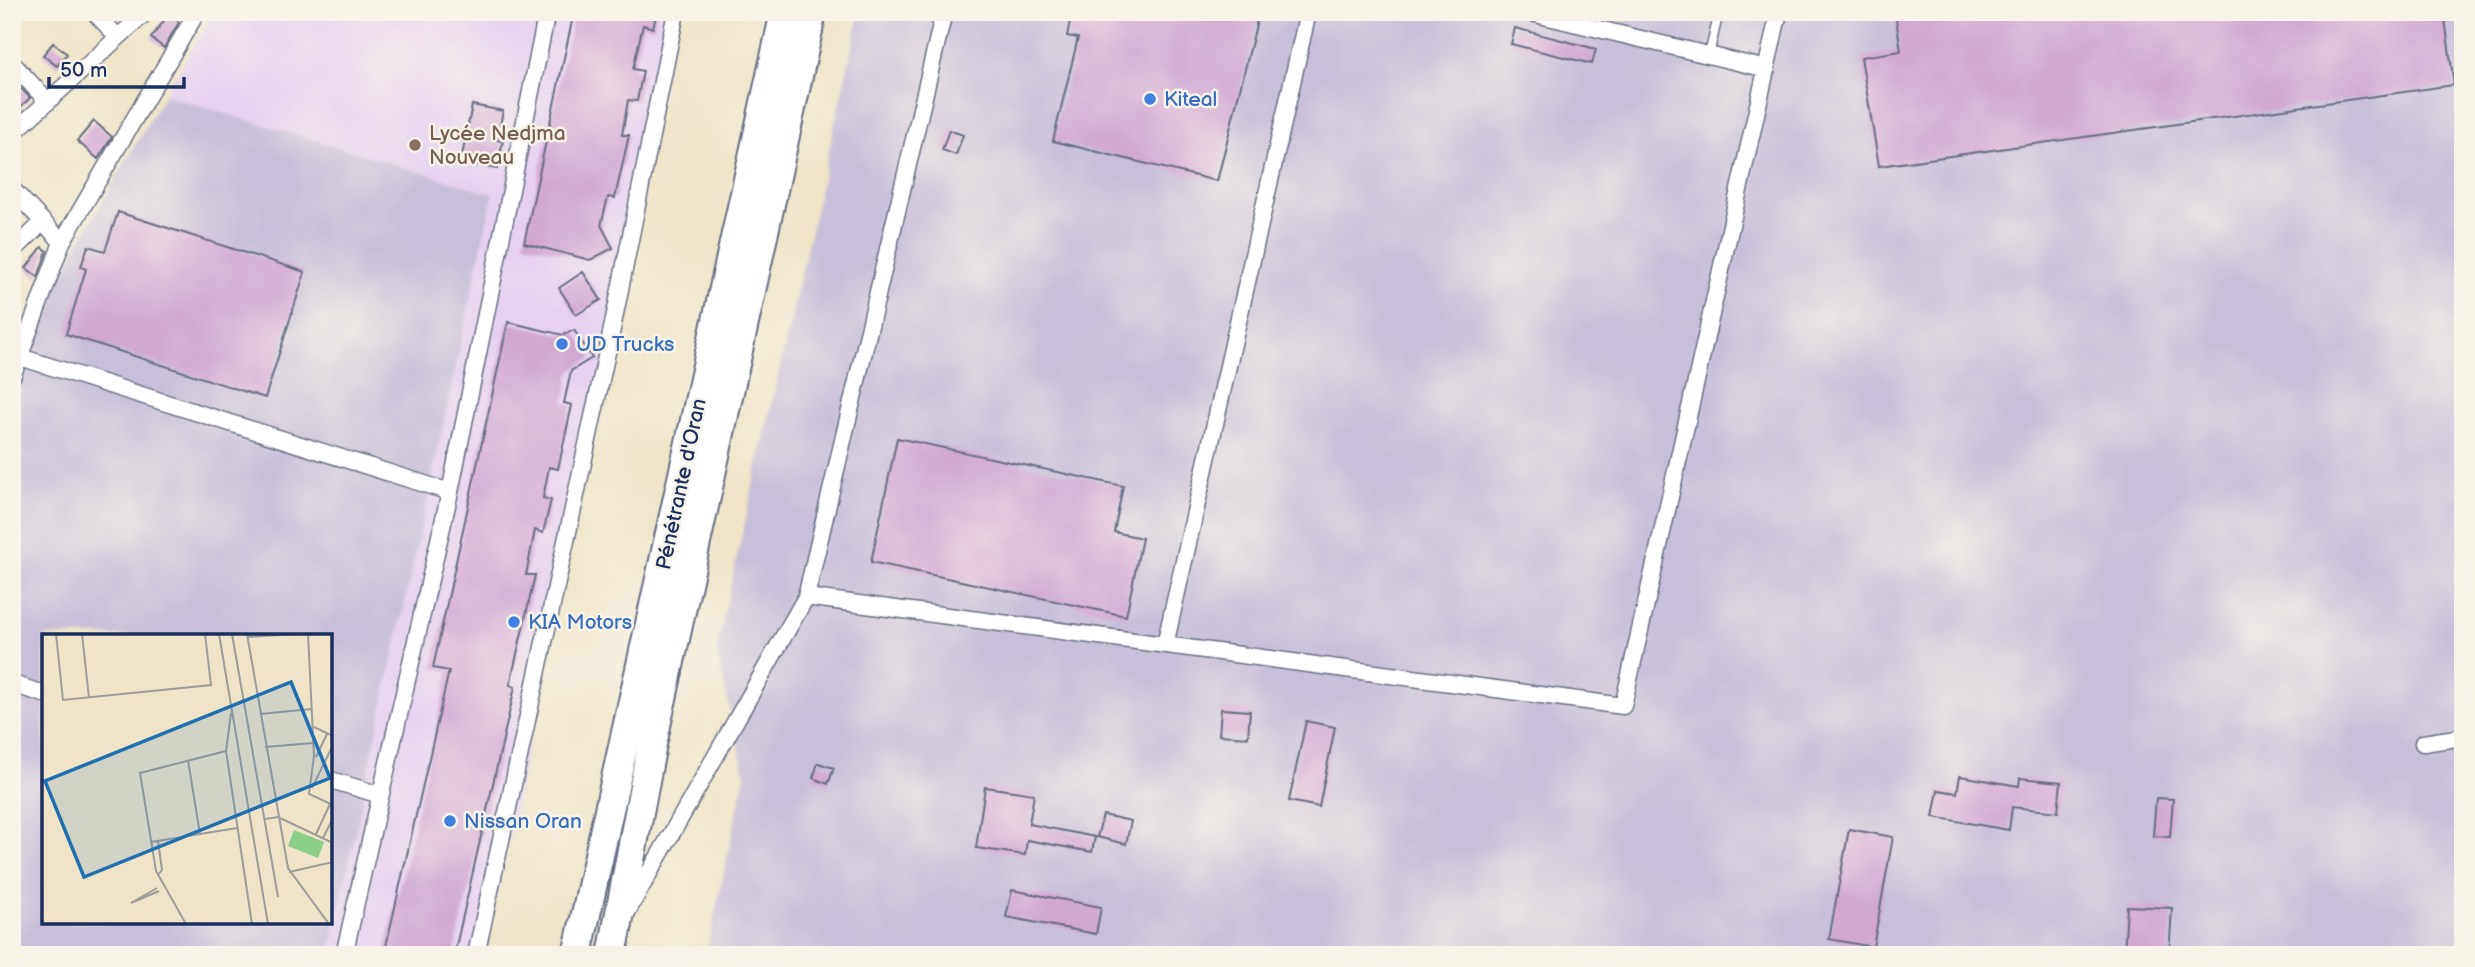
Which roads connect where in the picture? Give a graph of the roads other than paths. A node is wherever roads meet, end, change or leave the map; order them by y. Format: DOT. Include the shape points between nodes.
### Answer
graph roads {
  1 [pos="94,12"];
  2 [pos="146,12"];
  3 [pos="197,12"];
  4 [pos="547,12"];
  5 [pos="676,12"];
  6 [pos="785,12"];
  7 [pos="812,12"];
  8 [pos="944,12"];
  9 [pos="1308,12"];
  10 [pos="1527,12"];
  11 [pos="1719,12"];
  12 [pos="1779,12"];
  13 [pos="118,37"];
  14 [pos="1709,55"];
  15 [pos="12,63"];
  16 [pos="1767,69"];
  17 [pos="48,102"];
  18 [pos="12,134"];
  19 [pos="12,189"];
  20 [pos="43,222"];
  21 [pos="62,242"];
  22 [pos="12,252"];
  23 [pos="20,357"];
  24 [pos="12,377"];
  25 [pos="450,492"];
  26 [pos="806,597"];
  27 [pos="1165,645"];
  28 [pos="12,684"];
  29 [pos="42,693"];
  30 [pos="2463,737"];
  31 [pos="2423,743"];
  32 [pos="332,780"];
  33 [pos="380,795"];
  34 [pos="619,926"];
  35 [pos="344,955"];
  36 [pos="477,955"];
  37 [pos="578,955"];
  38 [pos="612,955"];
  1 -- 13 [label="street"];
  2 -- 13 [label="street"];
  3 -- 21 [label="street"];
  4 -- 25 [label="street"];
  5 -- 36 [label="street"];
  6 -- 37 [label="highway, Pénétrante d'Oran"];
  7 -- 34 [label="highway, Pénétrante d'Oran" via="652,744"];
  8 -- 26 [label="street"];
  9 -- 27 [label="street"];
  10 -- 14 [label="street"];
  11 -- 14 [label="lane"];
  12 -- 16 [label="street"];
  13 -- 17 [label="street"];
  14 -- 16 [label="street"];
  15 -- 17 [label="street"];
  16 -- 27 [label="street" via="1623,706"];
  17 -- 18 [label="street"];
  19 -- 20 [label="street"];
  20 -- 21 [label="street"];
  20 -- 22 [label="street"];
  21 -- 23 [label="street"];
  23 -- 24 [label="street"];
  23 -- 25 [label="street"];
  25 -- 33 [label="street"];
  26 -- 27 [label="street"];
  26 -- 34 [label="street"];
  28 -- 29 [label="street"];
  30 -- 31 [label="street"];
  32 -- 33 [label="street"];
  33 -- 35 [label="street"];
  34 -- 38 [label="highway, Pénétrante d'Oran"];
}
